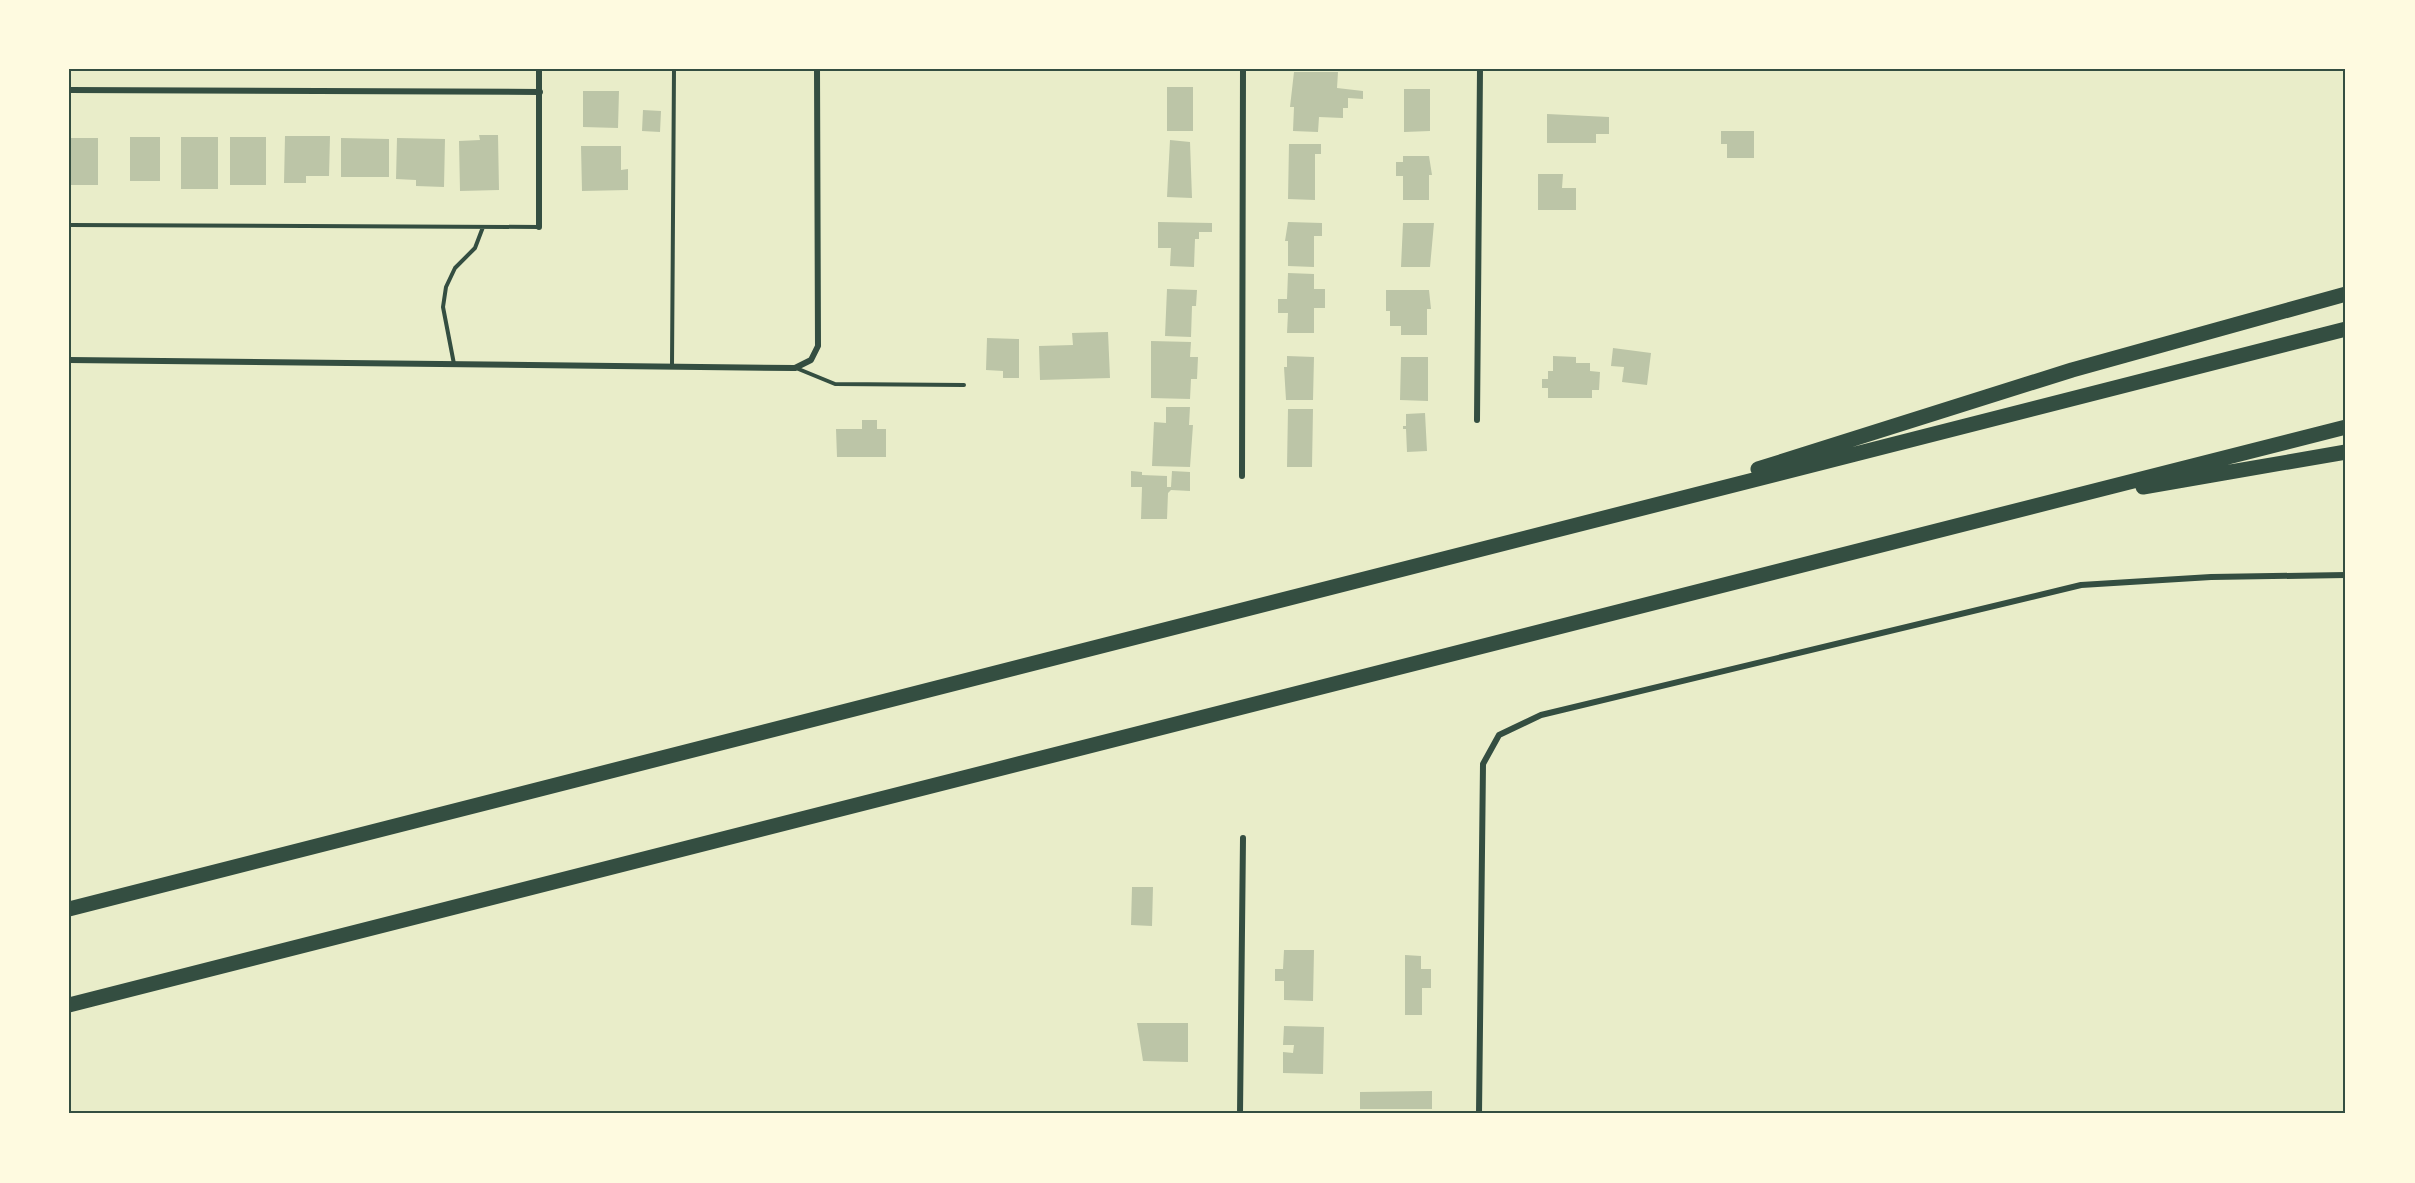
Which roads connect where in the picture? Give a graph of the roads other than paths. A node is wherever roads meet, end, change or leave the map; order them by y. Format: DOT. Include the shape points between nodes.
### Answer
graph roads {
  1 [pos="539,69"];
  2 [pos="674,69"];
  3 [pos="817,69"];
  4 [pos="1243,69"];
  5 [pos="1480,69"];
  6 [pos="69,90"];
  7 [pos="540,93"];
  8 [pos="69,225"];
  9 [pos="483,227"];
  10 [pos="539,227"];
  11 [pos="2346,294"];
  12 [pos="2346,329"];
  13 [pos="69,360"];
  14 [pos="454,364"];
  15 [pos="672,366"];
  16 [pos="795,368"];
  17 [pos="964,385"];
  18 [pos="1477,420"];
  19 [pos="2346,427"];
  20 [pos="2346,452"];
  21 [pos="1242,476"];
  22 [pos="2021,509"];
  23 [pos="1598,519"];
  24 [pos="2346,575"];
  25 [pos="1243,838"];
  26 [pos="69,909"];
  27 [pos="69,1005"];
  28 [pos="1240,1114"];
  29 [pos="1479,1114"];
  1 -- 7 [label="street"];
  2 -- 15 [label="lane"];
  3 -- 16 [label="street" via="818,346 811,360"];
  4 -- 21 [label="street"];
  5 -- 18 [label="street"];
  6 -- 7 [label="street"];
  7 -- 10 [label="street"];
  8 -- 9 [label="lane"];
  9 -- 10 [label="lane"];
  9 -- 14 [label="lane" via="475,248 455,268 446,287 443,307"];
  11 -- 23 [label="highway" via="2072,370"];
  12 -- 23 [label="highway"];
  13 -- 14 [label="street"];
  14 -- 15 [label="street"];
  15 -- 16 [label="street"];
  16 -- 17 [label="lane" via="835,384"];
  19 -- 22 [label="highway"];
  20 -- 22 [label="highway"];
  22 -- 27 [label="highway"];
  23 -- 26 [label="highway"];
  24 -- 29 [label="street" via="2211,577 2080,585 1542,715 1499,735 1483,764"];
  25 -- 28 [label="street"];
}
